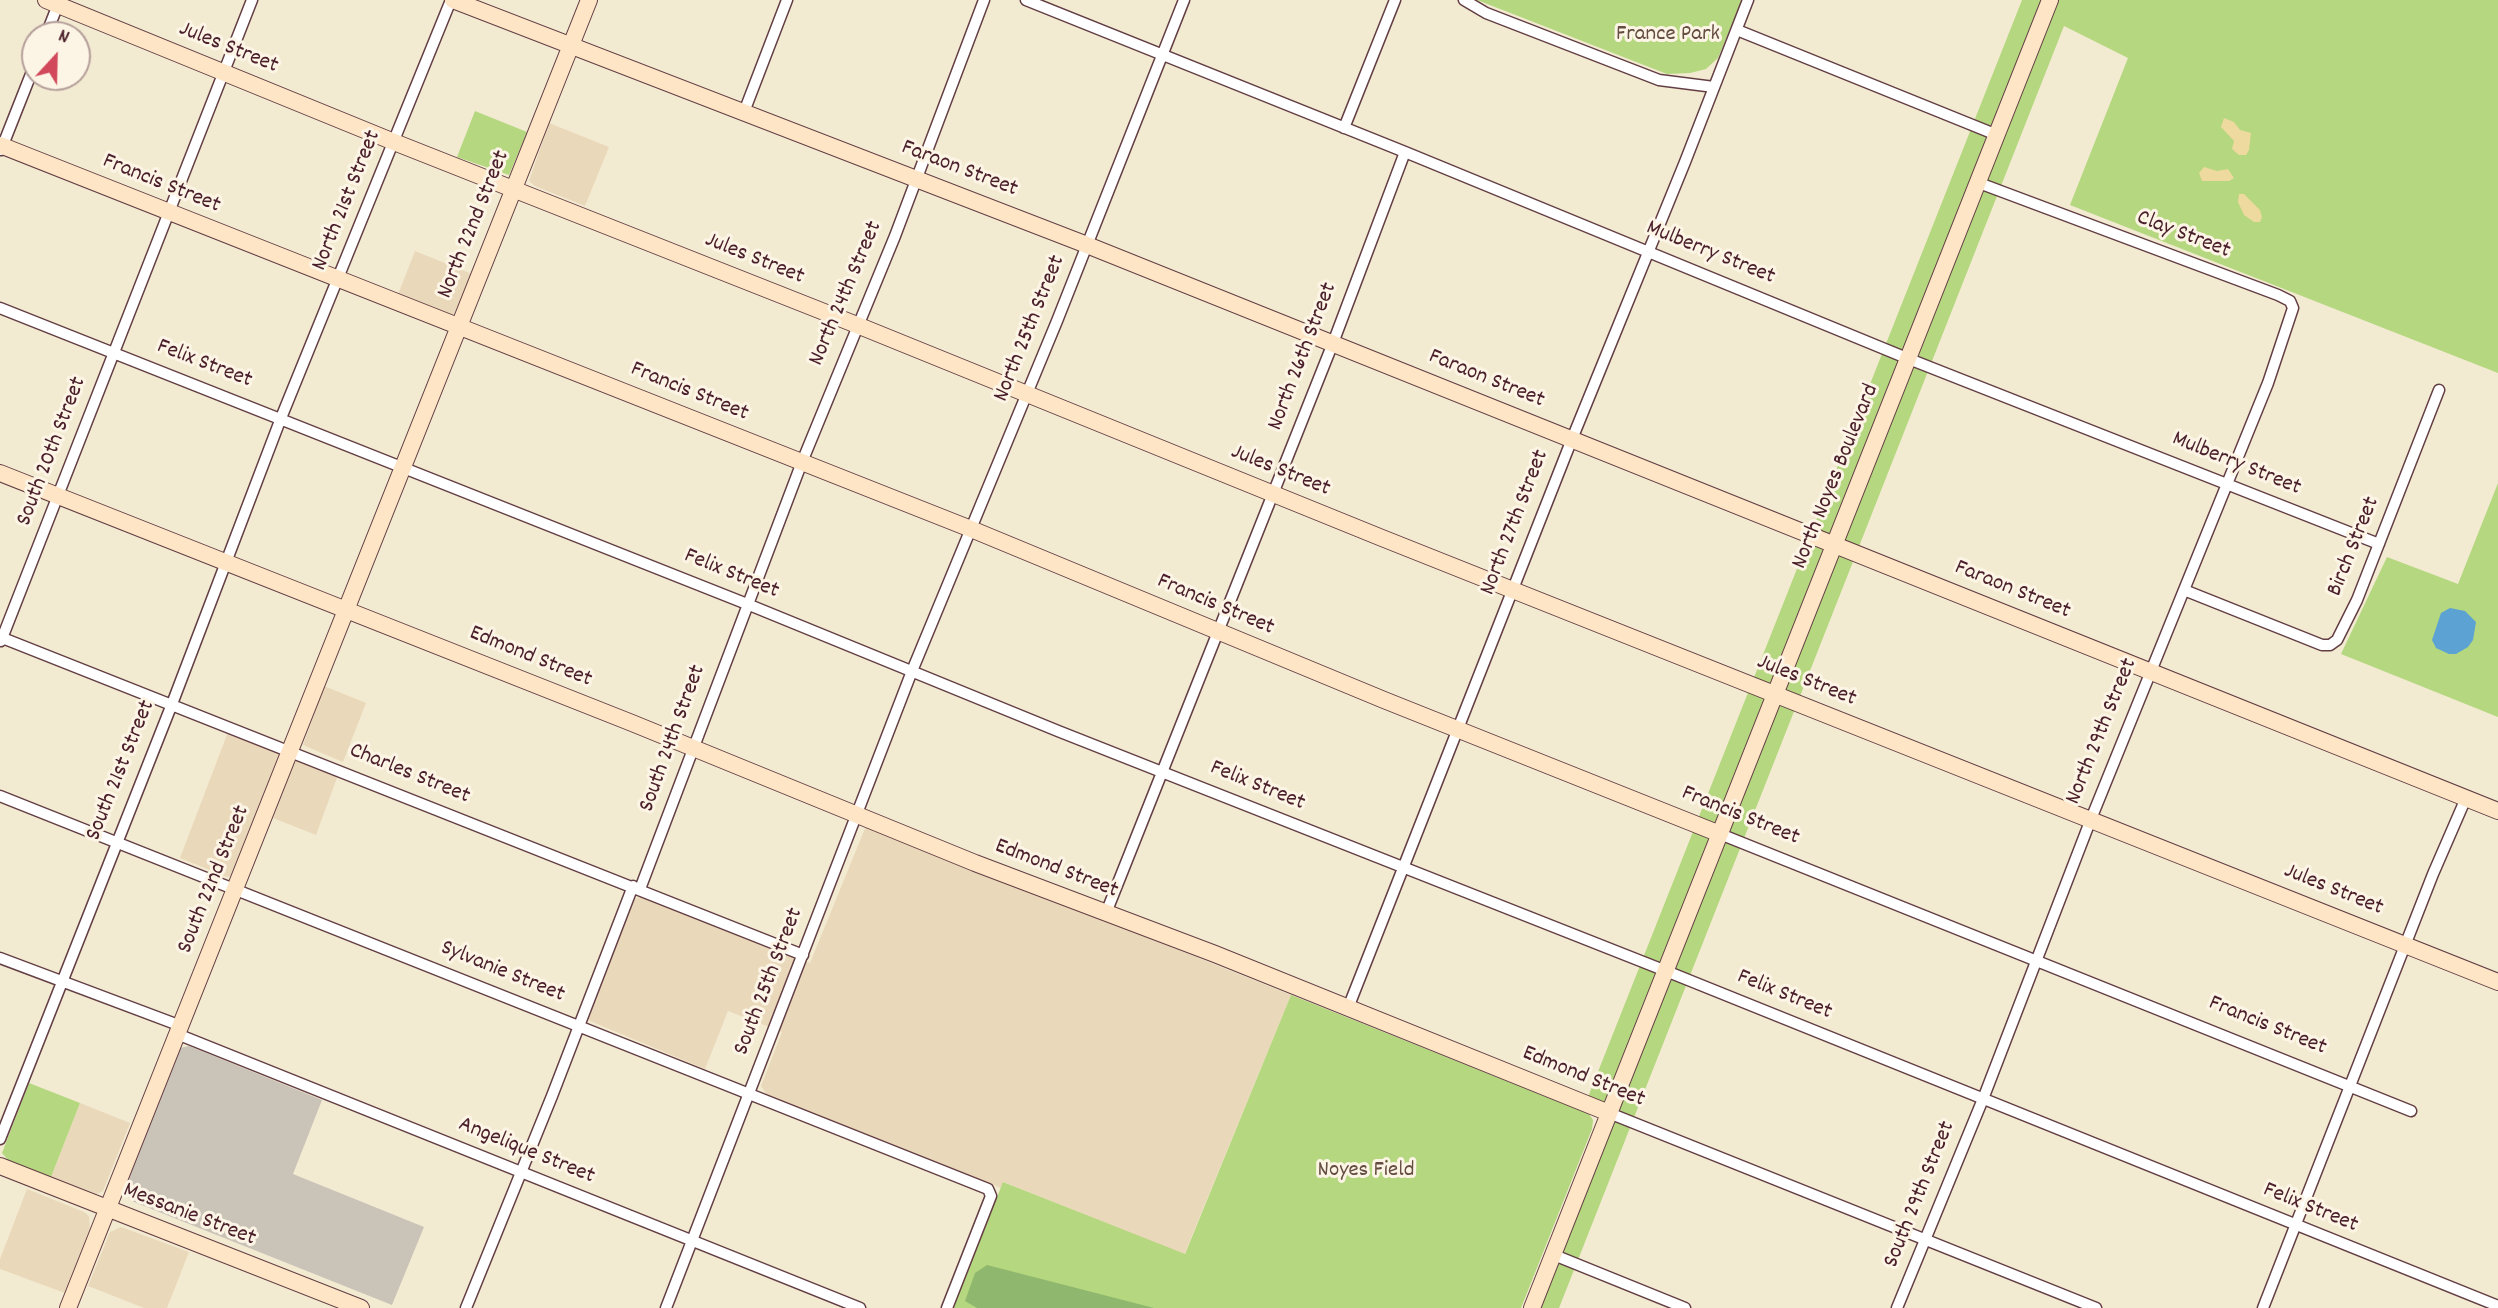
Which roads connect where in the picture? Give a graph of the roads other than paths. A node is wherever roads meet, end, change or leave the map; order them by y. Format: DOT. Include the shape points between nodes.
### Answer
graph roads {
  1 [pos="252,0"];
  2 [pos="452,0"];
  3 [pos="589,0"];
  4 [pos="788,0"];
  5 [pos="984,0"];
  6 [pos="1026,0"];
  7 [pos="1184,0"];
  8 [pos="1395,0"];
  9 [pos="1464,0"];
  10 [pos="1748,0"];
  11 [pos="2050,0"];
  12 [pos="55,2"];
  13 [pos="50,21"];
  14 [pos="1737,30"];
  15 [pos="571,46"];
  16 [pos="1162,55"];
  17 [pos="223,72"];
  18 [pos="1714,88"];
  19 [pos="24,91"];
  20 [pos="744,112"];
  21 [pos="1344,128"];
  22 [pos="1997,135"];
  23 [pos="394,142"];
  24 [pos="1,148"];
  25 [pos="1405,152"];
  26 [pos="917,178"];
  27 [pos="1979,183"];
  28 [pos="515,190"];
  29 [pos="169,214"];
  30 [pos="1087,245"];
  31 [pos="1648,251"];
  32 [pos="339,279"];
  33 [pos="0,308"];
  34 [pos="459,326"];
  35 [pos="857,326"];
  36 [pos="1332,343"];
  37 [pos="114,352"];
  38 [pos="1909,359"];
  39 [pos="2268,383"];
  40 [pos="2439,390"];
  41 [pos="1027,395"];
  42 [pos="281,418"];
  43 [pos="1572,439"];
  44 [pos="802,462"];
  45 [pos="402,467"];
  46 [pos="0,473"];
  47 [pos="2227,484"];
  48 [pos="1273,494"];
  49 [pos="58,496"];
  50 [pos="971,530"];
  51 [pos="2379,544"];
  52 [pos="1835,545"];
  53 [pos="226,562"];
  54 [pos="1512,590"];
  55 [pos="2184,590"];
  56 [pos="747,604"];
  57 [pos="347,610"];
  58 [pos="1218,632"];
  59 [pos="1,639"];
  60 [pos="2151,670"];
  61 [pos="912,671"];
  62 [pos="1776,695"];
  63 [pos="172,704"];
  64 [pos="1458,729"];
  65 [pos="693,748"];
  66 [pos="292,751"];
  67 [pos="1162,772"];
  68 [pos="0,796"];
  69 [pos="2466,798"];
  70 [pos="2498,811"];
  71 [pos="857,815"];
  72 [pos="2091,819"];
  73 [pos="1720,834"];
  74 [pos="116,842"];
  75 [pos="1404,867"];
  76 [pos="637,888"];
  77 [pos="236,889"];
  78 [pos="1106,913"];
  79 [pos="2406,944"];
  80 [pos="803,955"];
  81 [pos="0,958"];
  82 [pos="2037,959"];
  83 [pos="1666,971"];
  84 [pos="61,981"];
  85 [pos="2498,982"];
  86 [pos="1348,1008"];
  87 [pos="579,1026"];
  88 [pos="179,1030"];
  89 [pos="2350,1085"];
  90 [pos="749,1094"];
  91 [pos="1983,1099"];
  92 [pos="2411,1111"];
  93 [pos="1609,1113"];
  94 [pos="0,1139"];
  95 [pos="0,1166"];
  96 [pos="520,1172"];
  97 [pos="108,1209"];
  98 [pos="2296,1226"];
  99 [pos="692,1240"];
  100 [pos="1926,1240"];
  101 [pos="1554,1255"];
  102 [pos="2498,1306"];
  103 [pos="68,1308"];
  104 [pos="361,1308"];
  105 [pos="466,1308"];
  106 [pos="666,1308"];
  107 [pos="860,1308"];
  108 [pos="947,1308"];
  109 [pos="1532,1308"];
  110 [pos="1685,1308"];
  111 [pos="1897,1308"];
  112 [pos="2096,1308"];
  113 [pos="2263,1308"];
  1 -- 17 [label="street, South 20th Street"];
  2 -- 15 [label="main road, Faraon Street"];
  2 -- 23 [label="street, North 21st Street"];
  3 -- 15 [label="main road, North 22nd Street"];
  4 -- 20 [label="street"];
  5 -- 26 [label="street, North 24th Street"];
  6 -- 16 [label="street, Mulberry Street"];
  7 -- 16 [label="street, North 25th Street"];
  8 -- 21 [label="street"];
  9 -- 18 [label="street" via="1486,13 1659,80"];
  10 -- 14 [label="street, North 27th Street"];
  11 -- 22 [label="main road, North Noyes Boulevard"];
  12 -- 13 [label="street"];
  12 -- 17 [label="main road, Jules Street"];
  14 -- 18 [label="street, North 27th Street"];
  14 -- 22 [label="street"];
  15 -- 20 [label="main road, Faraon Street"];
  15 -- 28 [label="main road, North 22nd Street"];
  16 -- 21 [label="street, Mulberry Street"];
  16 -- 30 [label="street, North 25th Street"];
  17 -- 23 [label="main road, Jules Street"];
  17 -- 29 [label="street, South 20th Street"];
  18 -- 31 [label="street, North 27th Street"];
  19 -- 24 [label="street"];
  20 -- 26 [label="main road, Faraon Street"];
  21 -- 25 [label="street, Mulberry Street"];
  22 -- 27 [label="main road, North Noyes Boulevard"];
  23 -- 28 [label="main road, Jules Street"];
  23 -- 32 [label="street, North 21st Street"];
  24 -- 29 [label="main road, Francis Street"];
  25 -- 31 [label="street, Mulberry Street"];
  25 -- 36 [label="street, North 26th Street"];
  26 -- 30 [label="main road, Faraon Street"];
  26 -- 35 [label="street, North 24th Street"];
  27 -- 38 [label="main road, North Noyes Boulevard"];
  27 -- 39 [label="street, Clay Street" via="2290,301 2293,314"];
  28 -- 34 [label="main road, North 22nd Street"];
  28 -- 35 [label="main road, Jules Street"];
  29 -- 32 [label="main road, Francis Street"];
  29 -- 37 [label="street, South 20th Street"];
  30 -- 36 [label="main road, Faraon Street"];
  30 -- 41 [label="street, North 25th Street"];
  31 -- 38 [label="street, Mulberry Street"];
  31 -- 43 [label="street, North 27th Street"];
  32 -- 34 [label="main road, Francis Street"];
  32 -- 42 [label="street, North 21st Street"];
  33 -- 37 [label="street, Felix Street"];
  34 -- 44 [label="main road, Francis Street"];
  34 -- 45 [label="main road, North 22nd Street"];
  35 -- 41 [label="main road, Jules Street"];
  35 -- 44 [label="street, North 24th Street"];
  36 -- 43 [label="main road, Faraon Street"];
  36 -- 48 [label="street, North 26th Street"];
  37 -- 42 [label="street, Felix Street"];
  37 -- 49 [label="street, South 20th Street"];
  38 -- 47 [label="street, Mulberry Street"];
  38 -- 52 [label="main road, North Noyes Boulevard"];
  39 -- 47 [label="street, North 29th Street"];
  40 -- 51 [label="street, Birch Street"];
  41 -- 48 [label="main road, Jules Street"];
  41 -- 50 [label="street, North 25th Street"];
  42 -- 45 [label="street, Felix Street"];
  42 -- 53 [label="street, South 21st Street"];
  43 -- 52 [label="main road, Faraon Street"];
  43 -- 54 [label="street, North 27th Street"];
  44 -- 50 [label="main road, Francis Street"];
  44 -- 56 [label="street, North 24th Street"];
  45 -- 56 [label="street, Felix Street"];
  45 -- 57 [label="main road, South 22nd Street"];
  46 -- 49 [label="main road, Edmond Street"];
  47 -- 51 [label="street, Mulberry Street"];
  47 -- 55 [label="street, North 29th Street"];
  48 -- 54 [label="main road, Jules Street"];
  48 -- 58 [label="street, North 26th Street"];
  49 -- 53 [label="main road, Edmond Street"];
  49 -- 59 [label="street, South 20th Street"];
  50 -- 58 [label="main road, Francis Street"];
  50 -- 61 [label="street, North 25th Street"];
  51 -- 55 [label="street, Birch Street" via="2357,600 2337,640 2329,645"];
  52 -- 60 [label="main road, Faraon Street"];
  52 -- 62 [label="main road, North Noyes Boulevard"];
  53 -- 57 [label="main road, Edmond Street"];
  53 -- 63 [label="street, South 21st Street"];
  54 -- 62 [label="main road, Jules Street"];
  54 -- 64 [label="street, North 27th Street"];
  55 -- 60 [label="street, North 29th Street"];
  56 -- 61 [label="street, Felix Street"];
  56 -- 65 [label="street, South 24th Street"];
  57 -- 65 [label="main road, Edmond Street"];
  57 -- 66 [label="main road, South 22nd Street"];
  58 -- 64 [label="main road, Francis Street"];
  58 -- 67 [label="street, North 26th Street"];
  59 -- 63 [label="street, Charles Street"];
  60 -- 69 [label="main road, Faraon Street"];
  60 -- 72 [label="street, North 29th Street"];
  61 -- 67 [label="street, Felix Street"];
  61 -- 71 [label="street, South 25th Street"];
  62 -- 72 [label="main road, Jules Street"];
  62 -- 73 [label="main road, North Noyes Boulevard"];
  63 -- 66 [label="street, Charles Street"];
  63 -- 74 [label="street, South 21st Street"];
  64 -- 73 [label="main road, Francis Street"];
  64 -- 75 [label="street, North 27th Street"];
  65 -- 71 [label="main road, Edmond Street"];
  65 -- 76 [label="street, South 24th Street"];
  66 -- 76 [label="street, Charles Street"];
  66 -- 77 [label="main road, South 22nd Street"];
  67 -- 75 [label="street, Felix Street"];
  67 -- 78 [label="street, North 26th Street"];
  68 -- 74 [label="street, Sylvanie Street"];
  69 -- 70 [label="main road, Faraon Street"];
  69 -- 79 [label="street"];
  71 -- 78 [label="main road, Edmond Street"];
  71 -- 80 [label="street, South 25th Street"];
  72 -- 79 [label="main road, Jules Street"];
  72 -- 82 [label="street, North 29th Street"];
  73 -- 82 [label="street, Francis Street"];
  73 -- 83 [label="main road, North Noyes Boulevard"];
  74 -- 77 [label="street, Sylvanie Street"];
  74 -- 84 [label="street, South 21st Street"];
  75 -- 83 [label="street, Felix Street"];
  75 -- 86 [label="street, North 27th Street"];
  76 -- 80 [label="street, Charles Street"];
  76 -- 87 [label="street, South 24th Street"];
  77 -- 87 [label="street, Sylvanie Street"];
  77 -- 88 [label="main road, South 22nd Street"];
  78 -- 86 [label="main road, Edmond Street"];
  79 -- 85 [label="main road, Jules Street"];
  79 -- 89 [label="street"];
  80 -- 90 [label="street, South 25th Street"];
  81 -- 84 [label="street, Angelique Street"];
  82 -- 89 [label="street, Francis Street"];
  82 -- 91 [label="street, North 29th Street"];
  83 -- 91 [label="street, Felix Street"];
  83 -- 93 [label="main road, North Noyes Boulevard"];
  84 -- 88 [label="street, Angelique Street"];
  84 -- 94 [label="street, South 21st Street"];
  86 -- 93 [label="main road, Edmond Street"];
  87 -- 90 [label="street, Sylvanie Street"];
  87 -- 96 [label="street, South 24th Street"];
  88 -- 96 [label="street, Angelique Street"];
  88 -- 97 [label="main road, South 22nd Street"];
  89 -- 92 [label="street, Francis Street"];
  89 -- 98 [label="street"];
  90 -- 99 [label="street, South 25th Street"];
  90 -- 108 [label="street, Sylvanie Street" via="988,1189 991,1196"];
  91 -- 98 [label="street, Felix Street"];
  91 -- 100 [label="street, South 29th Street"];
  93 -- 100 [label="street, Edmond Street"];
  93 -- 101 [label="main road, North Noyes Boulevard"];
  95 -- 97 [label="main road, Messanie Street"];
  96 -- 99 [label="street, Angelique Street"];
  96 -- 105 [label="street, South 24th Street"];
  97 -- 103 [label="main road, South 22nd Street"];
  97 -- 104 [label="main road, Messanie Street"];
  98 -- 102 [label="street, Felix Street"];
  98 -- 113 [label="street"];
  99 -- 106 [label="street, South 25th Street"];
  99 -- 107 [label="street, Angelique Street"];
  100 -- 111 [label="street, South 29th Street"];
  100 -- 112 [label="street, Edmond Street"];
  101 -- 109 [label="main road, North Noyes Boulevard"];
  101 -- 110 [label="street"];
}
